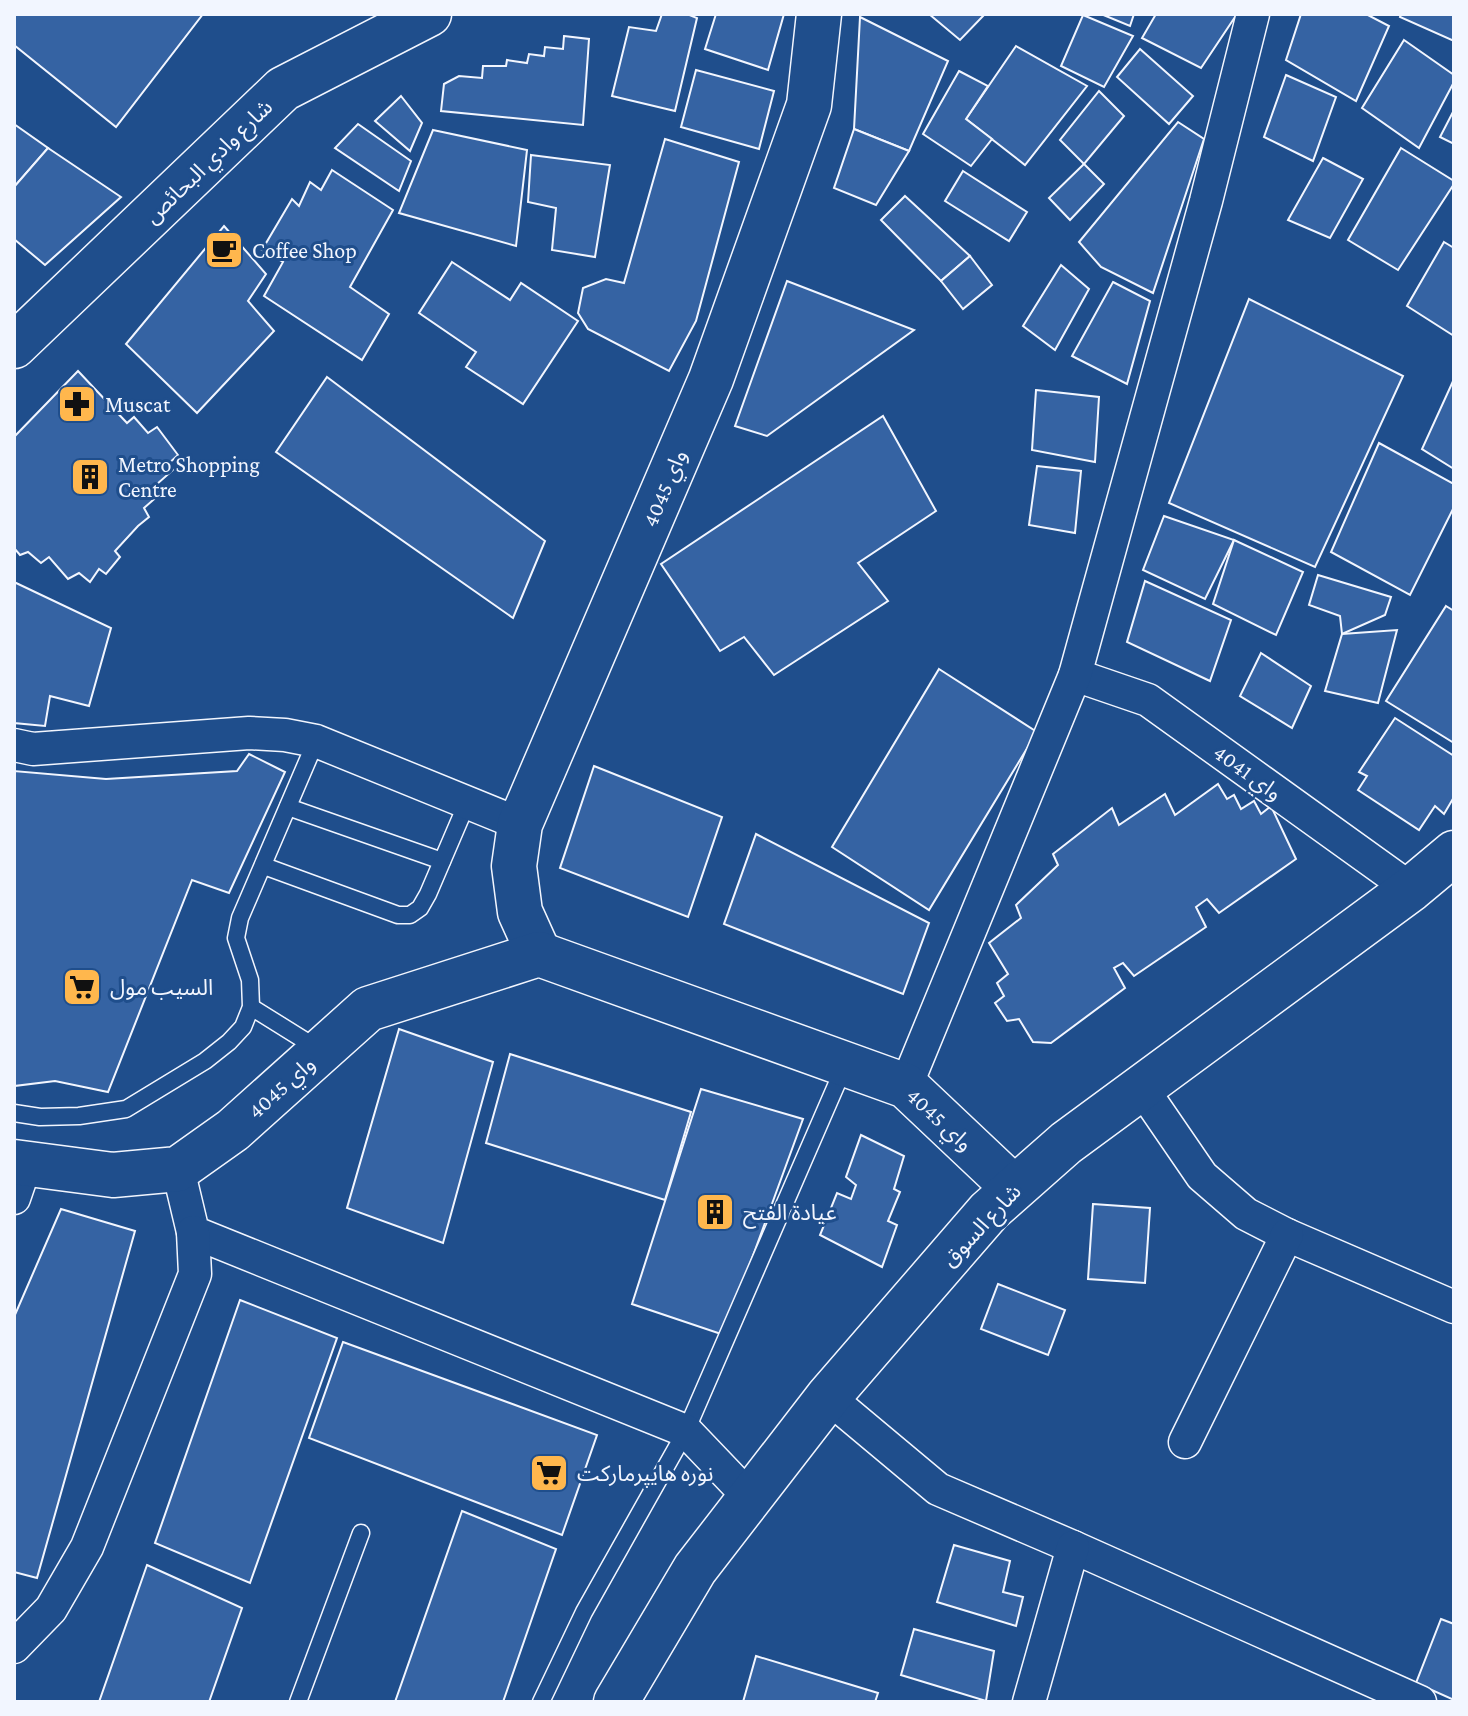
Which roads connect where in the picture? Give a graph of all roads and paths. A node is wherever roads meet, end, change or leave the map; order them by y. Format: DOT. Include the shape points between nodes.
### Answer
graph roads {
  1 [pos="429,14"];
  2 [pos="819,14"];
  3 [pos="1253,14"];
  4 [pos="14,346"];
  5 [pos="1075,675"];
  6 [pos="316,741"];
  7 [pos="14,745"];
  8 [pos="467,803"];
  9 [pos="288,807"];
  10 [pos="520,824"];
  11 [pos="1454,853"];
  12 [pos="442,861"];
  13 [pos="264,866"];
  14 [pos="1411,889"];
  15 [pos="539,954"];
  16 [pos="251,1007"];
  17 [pos="322,1050"];
  18 [pos="845,1064"];
  19 [pos="906,1086"];
  20 [pos="1141,1087"];
  21 [pos="14,1113"];
  22 [pos="178,1169"];
  23 [pos="18,1174"];
  24 [pos="1014,1188"];
  25 [pos="193,1232"];
  26 [pos="1287,1235"];
  27 [pos="1454,1307"];
  28 [pos="828,1397"];
  29 [pos="686,1431"];
  30 [pos="1185,1442"];
  31 [pos="750,1498"];
  32 [pos="361,1533"];
  33 [pos="1073,1547"];
  34 [pos="14,1647"];
  35 [pos="298,1702"];
  36 [pos="541,1702"];
  37 [pos="616,1702"];
  38 [pos="1029,1702"];
  39 [pos="1420,1702"];
  1 -- 4 [label="street, شارع وادي البحائص" via="283,89"];
  2 -- 10 [label="street, واي 4045" via="809,105 711,379"];
  3 -- 5 [label="street"];
  5 -- 14 [label="street, واي 4041" via="1148,700"];
  5 -- 19 [label="street"];
  6 -- 7 [label="street" via="249,733 33,749"];
  6 -- 8 [label="street"];
  6 -- 9 [label="lane"];
  8 -- 10 [label="street"];
  8 -- 12 [label="lane"];
  9 -- 12 [label="lane"];
  9 -- 13 [label="lane"];
  10 -- 15 [label="street, واي 4045" via="514,866 520,912"];
  11 -- 14 [label="street, شارع السوق"];
  12 -- 13 [label="lane" via="420,908 410,915"];
  13 -- 16 [label="lane" via="236,938 250,980"];
  14 -- 20 [label="street, شارع السوق"];
  15 -- 17 [label="street, واي 4045" via="368,1009"];
  15 -- 18 [label="street, واي 4045"];
  16 -- 17 [label="lane"];
  16 -- 21 [label="lane" via="229,1042 126,1109 40,1117"];
  17 -- 22 [label="street, واي 4045" via="233,1130"];
  18 -- 19 [label="street, واي 4045"];
  18 -- 29 [label="lane"];
  19 -- 24 [label="street, واي 4045"];
  20 -- 24 [label="street, شارع السوق"];
  20 -- 26 [label="street" via="1202,1176 1246,1214"];
  22 -- 23 [label="street"];
  22 -- 25 [label="street"];
  24 -- 28 [label="street, شارع السوق"];
  25 -- 29 [label="street"];
  25 -- 34 [label="street" via="195,1274 87,1547 51,1609"];
  26 -- 27 [label="street"];
  26 -- 30 [label="street"];
  28 -- 31 [label="street, شارع السوق"];
  28 -- 33 [label="street" via="938,1489"];
  29 -- 31 [label="street"];
  29 -- 36 [label="lane" via="584,1612"];
  31 -- 37 [label="street, شارع السوق" via="695,1569"];
  32 -- 35 [label="lane"];
  33 -- 38 [label="street"];
  33 -- 39 [label="street"];
}
